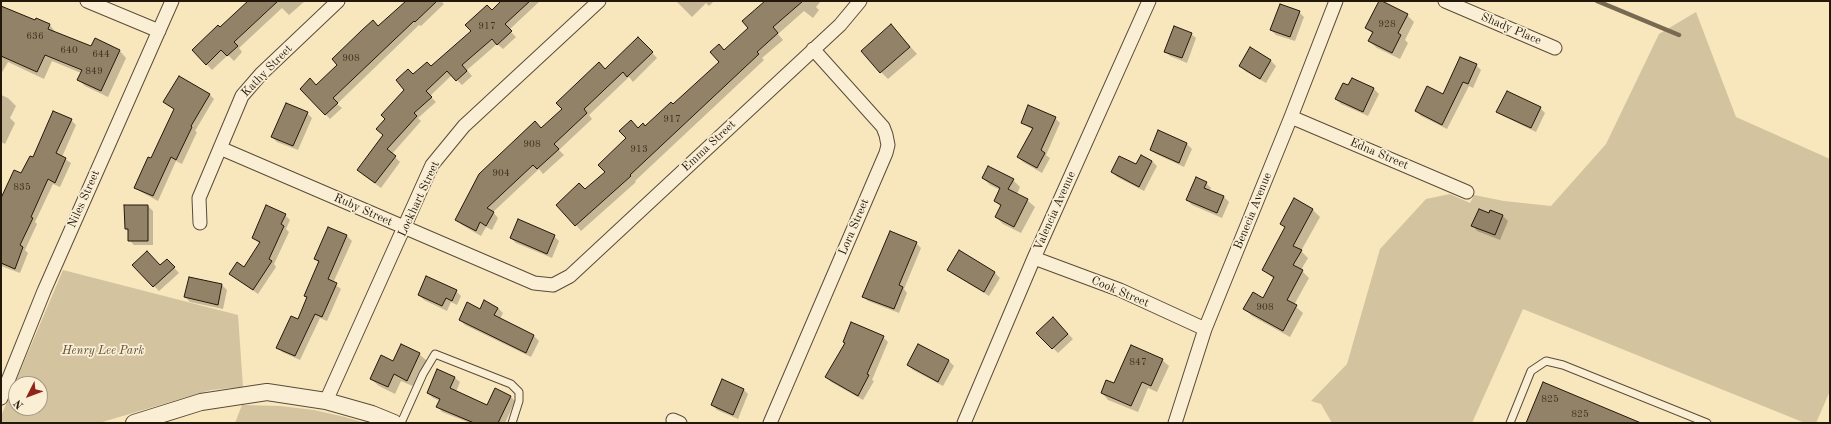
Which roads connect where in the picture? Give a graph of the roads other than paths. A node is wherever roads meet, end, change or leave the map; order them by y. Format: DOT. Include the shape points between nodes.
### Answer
graph roads {
  1 [pos="87,1"];
  2 [pos="172,1"];
  3 [pos="338,1"];
  4 [pos="599,1"];
  5 [pos="860,1"];
  6 [pos="1149,1"];
  7 [pos="1336,1"];
  8 [pos="1445,1"];
  9 [pos="158,31"];
  10 [pos="813,48"];
  11 [pos="1555,48"];
  12 [pos="1291,116"];
  13 [pos="220,148"];
  14 [pos="1467,192"];
  15 [pos="200,223"];
  16 [pos="404,228"];
  17 [pos="1034,258"];
  18 [pos="553,285"];
  19 [pos="1205,329"];
  20 [pos="1,398"];
  21 [pos="326,401"];
  22 [pos="134,423"];
  23 [pos="394,423"];
  24 [pos="401,423"];
  25 [pos="512,423"];
  26 [pos="770,423"];
  27 [pos="964,423"];
  28 [pos="1175,423"];
  29 [pos="1510,423"];
  30 [pos="1707,423"];
  1 -- 9 [label="street"];
  2 -- 9 [label="street, Niles Street"];
  3 -- 13 [label="street, Kathy Street" via="261,74 242,96"];
  4 -- 16 [label="street, Lockhart Street" via="464,126 432,165"];
  5 -- 10 [label="street, Emma Street" via="840,25"];
  6 -- 17 [label="street, Valencia Avenue"];
  7 -- 12 [label="street, Benecia Avenue"];
  8 -- 11 [label="street, Shady Place"];
  9 -- 20 [label="street, Niles Street" via="44,291"];
  10 -- 18 [label="street, Emma Street" via="570,276"];
  10 -- 26 [label="street, Lora Street" via="883,126 888,145"];
  12 -- 14 [label="street, Edna Street"];
  12 -- 19 [label="street, Benecia Avenue"];
  13 -- 15 [label="street, Kathy Street" via="199,198"];
  13 -- 16 [label="street, Ruby Street"];
  16 -- 18 [label="street, Ruby Street" via="534,283"];
  16 -- 21 [label="street, Lockhart Street"];
  17 -- 19 [label="street, Cook Street" via="1120,290"];
  17 -- 27 [label="street, Valencia Avenue"];
  19 -- 28 [label="street, Benecia Avenue"];
  21 -- 22 [label="street" via="267,392 201,402"];
  21 -- 23 [label="street"];
  24 -- 25 [label="lane" via="422,374 435,354 511,384 519,392"];
  29 -- 30 [label="lane" via="1531,371 1546,361 1563,365"];
}
